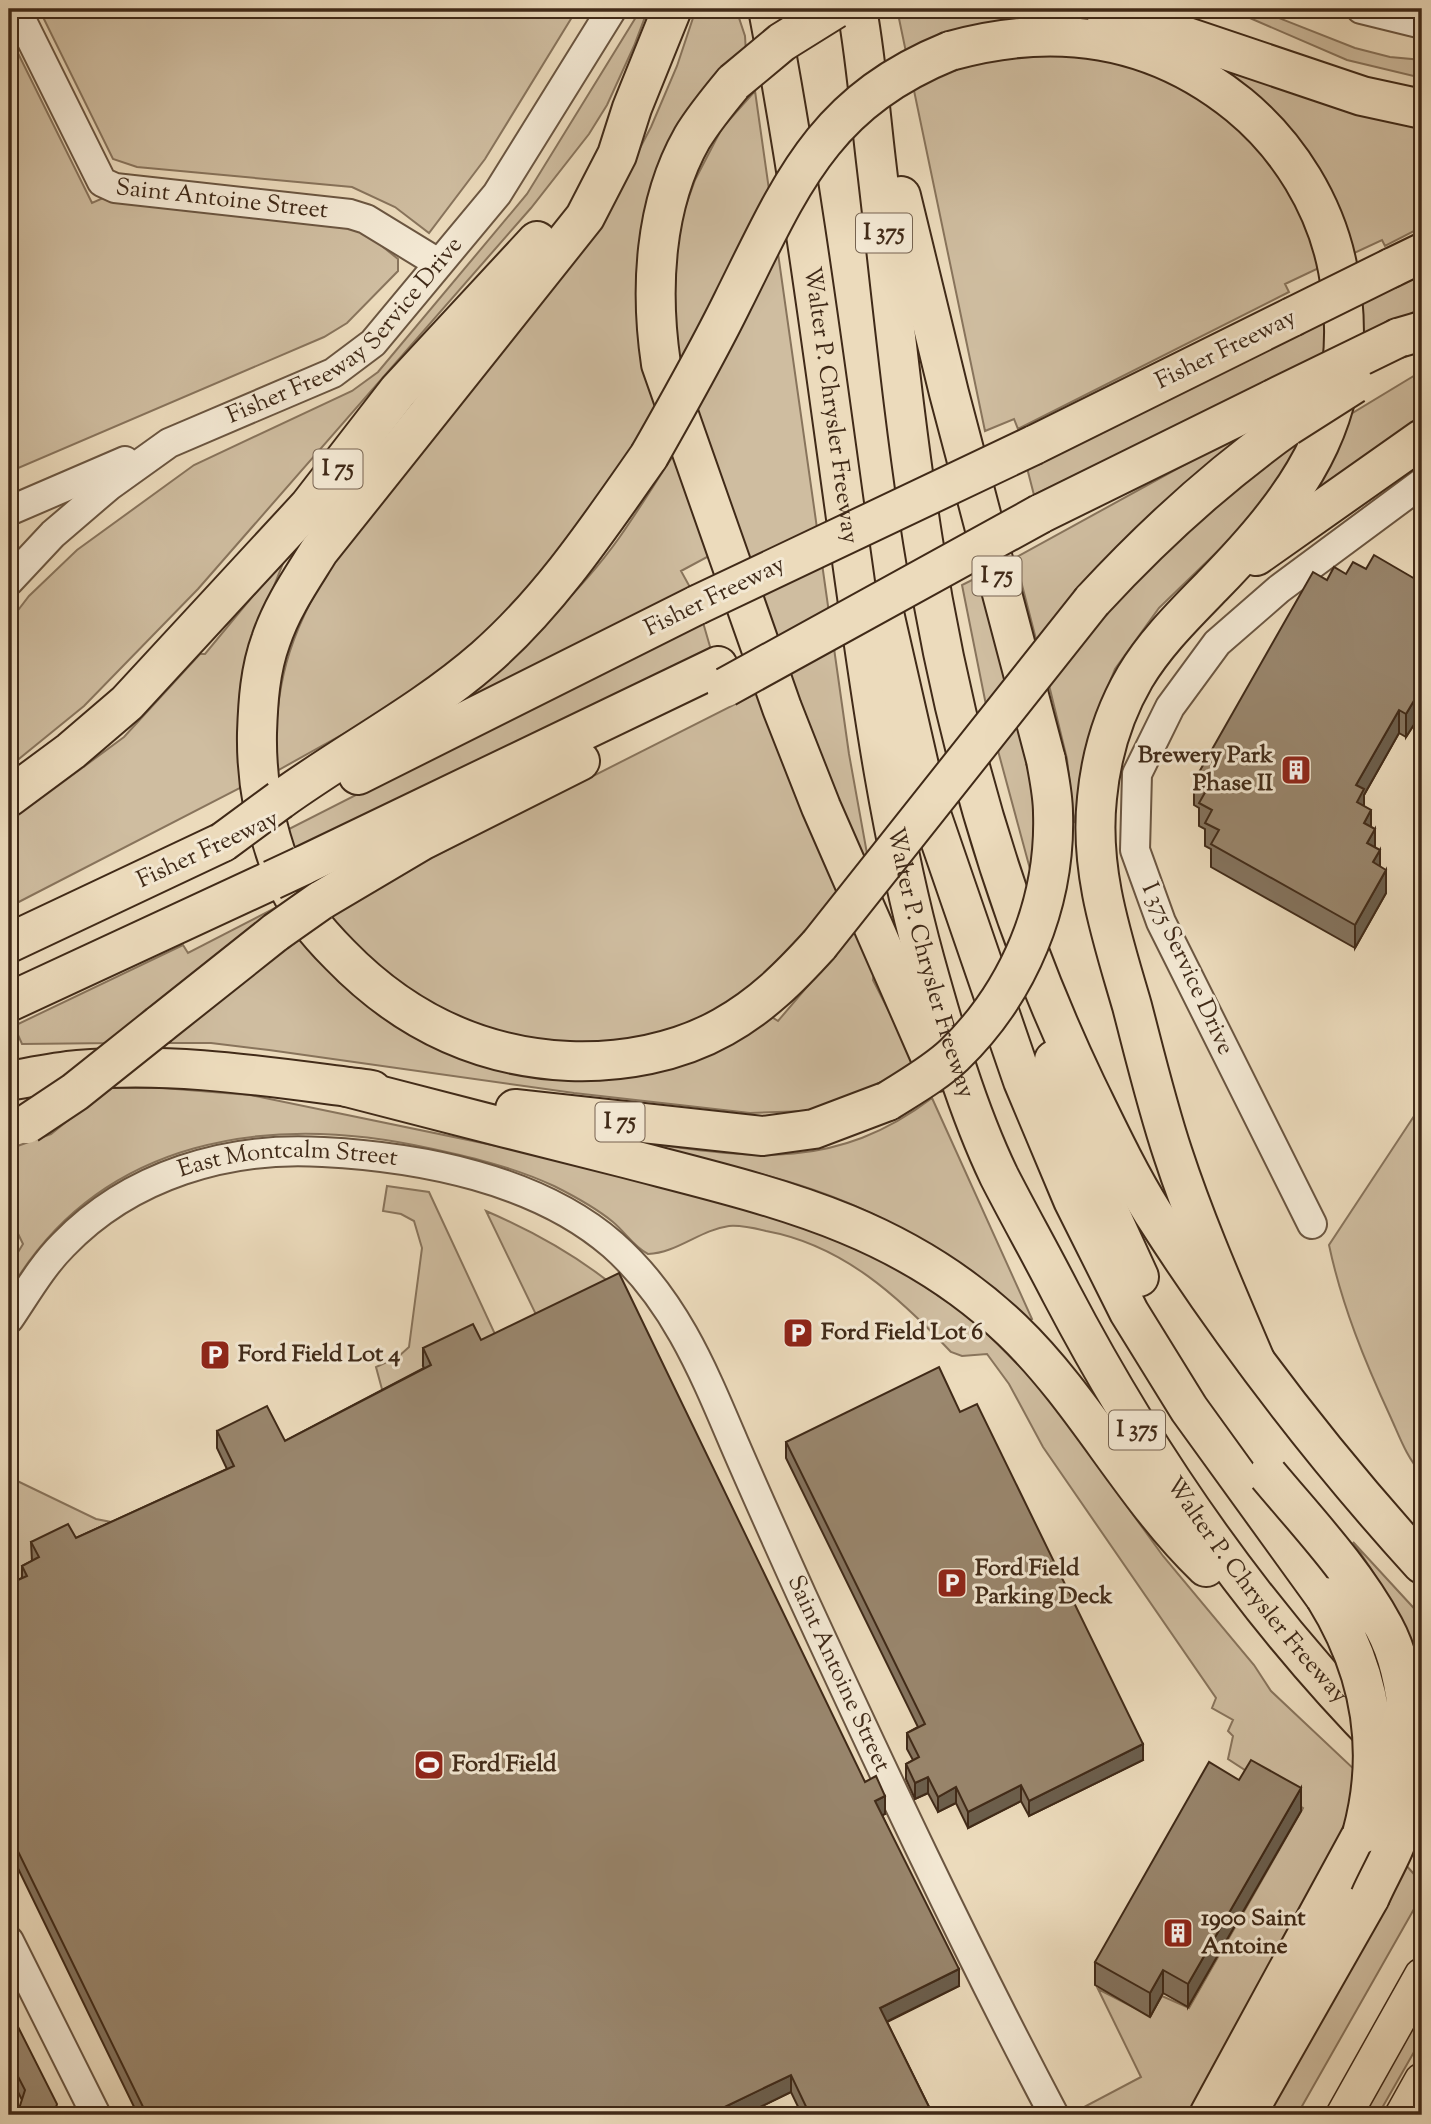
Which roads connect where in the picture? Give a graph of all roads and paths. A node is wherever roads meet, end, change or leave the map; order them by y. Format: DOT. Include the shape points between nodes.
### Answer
graph roads {
  1 [pos="16,9"];
  2 [pos="611,9"];
  3 [pos="672,9"];
  4 [pos="768,9"];
  5 [pos="1104,9"];
  6 [pos="1184,9"];
  7 [pos="1361,9"];
  8 [pos="850,13"];
  9 [pos="1422,24"];
  10 [pos="1422,98"];
  11 [pos="632,108"];
  12 [pos="1422,109"];
  13 [pos="1407,260"];
  14 [pos="438,262"];
  15 [pos="812,280"];
  16 [pos="1412,341"];
  17 [pos="1280,413"];
  18 [pos="1422,439"];
  19 [pos="169,443"];
  20 [pos="1422,483"];
  21 [pos="9,511"];
  22 [pos="9,581"];
  23 [pos="1214,584"];
  24 [pos="722,676"];
  25 [pos="9,797"];
  26 [pos="282,807"];
  27 [pos="1007,892"];
  28 [pos="9,943"];
  29 [pos="9,1002"];
  30 [pos="9,1081"];
  31 [pos="347,1087"];
  32 [pos="18,1129"];
  33 [pos="998,1173"];
  34 [pos="1312,1224"];
  35 [pos="611,1244"];
  36 [pos="9,1319"];
  37 [pos="1255,1360"];
  38 [pos="1258,1483"];
  39 [pos="1422,1564"];
  40 [pos="1311,1666"];
  41 [pos="1422,1783"];
  42 [pos="9,1941"];
  43 [pos="1422,1976"];
  44 [pos="1422,2081"];
  45 [pos="1045,2112"];
  46 [pos="96,2115"];
  47 [pos="1209,2115"];
  48 [pos="1246,2115"];
  49 [pos="1345,2115"];
  50 [pos="1403,2115"];
  1 -- 14 [label="street, Saint Antoine Street" via="102,182 115,188 350,214"];
  2 -- 14 [label="street, Fisher Freeway Service Drive" via="497,194"];
  3 -- 11 [label="highway, I 75"];
  4 -- 15 [label="highway, Walter P. Chrysler Freeway / I 375"];
  5 -- 12 [label="highway" via="1362,96"];
  6 -- 10 [label="highway" via="1334,75"];
  7 -- 9 [label="street"];
  8 -- 27 [label="highway, I 375" via="925,553 950,689"];
  8 -- 31 [label="highway, I 75, bridge" via="1046,760 1054,811 1052,856 1041,916 1018,971 981,1026 953,1056 888,1101 814,1129 763,1136 685,1130"];
  8 -- 33 [label="highway, bridge" via="782,42 734,82 693,138 668,196 656,275 657,337 661,364 821,807 940,1079"];
  11 -- 17 [label="highway, bridge" via="617,155 585,217 319,551 285,606 270,641 258,692 261,798 287,885 319,934 362,978 419,1020 479,1046 541,1060 599,1062 657,1053 721,1028 776,992 819,945 1092,601 1154,534 1248,454"];
  11 -- 25 [label="highway, I 75" via="556,219 398,391 309,506 127,703"];
  13 -- 26 [label="highway, Fisher Freeway, bridge"];
  14 -- 19 [label="street, Fisher Freeway Service Drive" via="373,343 354,359 333,373"];
  15 -- 33 [label="highway, Walter P. Chrysler Freeway / I 375" via="866,666 897,845 925,961"];
  15 -- 38 [label="highway" via="928,805 1018,1068 1073,1200 1118,1291 1189,1409"];
  16 -- 17 [label="highway, bridge"];
  17 -- 24 [label="highway, bridge" via="1040,514"];
  18 -- 23 [label="highway"];
  19 -- 21 [label="street"];
  19 -- 22 [label="street, Fisher Freeway Service Drive" via="109,486"];
  20 -- 34 [label="street, I 375 Service Drive" via="1279,589 1217,643 1170,707 1137,774 1135,850 1147,888"];
  23 -- 26 [label="highway, bridge" via="1290,496 1335,409 1343,364 1344,309 1336,260 1319,212 1293,162 1261,125 1227,95 1178,65 1125,45 1062,36 1002,39 950,51 861,101 815,148 777,210 692,382 649,456 544,597 486,658 370,743 313,776"];
  23 -- 37 [label="highway" via="1168,631 1123,702 1099,777 1095,845 1102,903 1173,1154"];
  24 -- 29 [label="highway"];
  24 -- 32 [label="highway, bridge" via="320,901 75,1092"];
  26 -- 28 [label="highway, Fisher Freeway, bridge" via="223,842"];
  27 -- 37 [label="highway, I 375" via="1061,1033 1122,1157 1153,1212"];
  27 -- 38 [label="highway" via="1075,1137 1130,1259"];
  30 -- 31 [label="highway, I 75" via="77,1070 146,1068 213,1070"];
  31 -- 40 [label="highway" via="768,1195 844,1221 907,1250 974,1296 1013,1331 1061,1384 1186,1548"];
  33 -- 40 [label="highway, Walter P. Chrysler Freeway / I 375" via="1134,1426 1218,1550"];
  35 -- 36 [label="street, East Montcalm Street" via="536,1199 437,1167 314,1151 236,1157 176,1171 107,1207 60,1247"];
  35 -- 45 [label="street, Saint Antoine Street" via="670,1310 695,1353 800,1592"];
  37 -- 39 [label="highway, I 375" via="1348,1482"];
  38 -- 47 [label="highway, bridge" via="1346,1631 1360,1667 1374,1754 1372,1797 1362,1834"];
  38 -- 48 [label="highway, bridge" via="1366,1596 1386,1630 1405,1701 1411,1780 1402,1826 1370,1897"];
  40 -- 41 [label="highway, Walter P. Chrysler Freeway / I 375"];
  42 -- 46 [label="street"];
  43 -- 49 [label="main road"];
  44 -- 50 [label="main road"];
}
